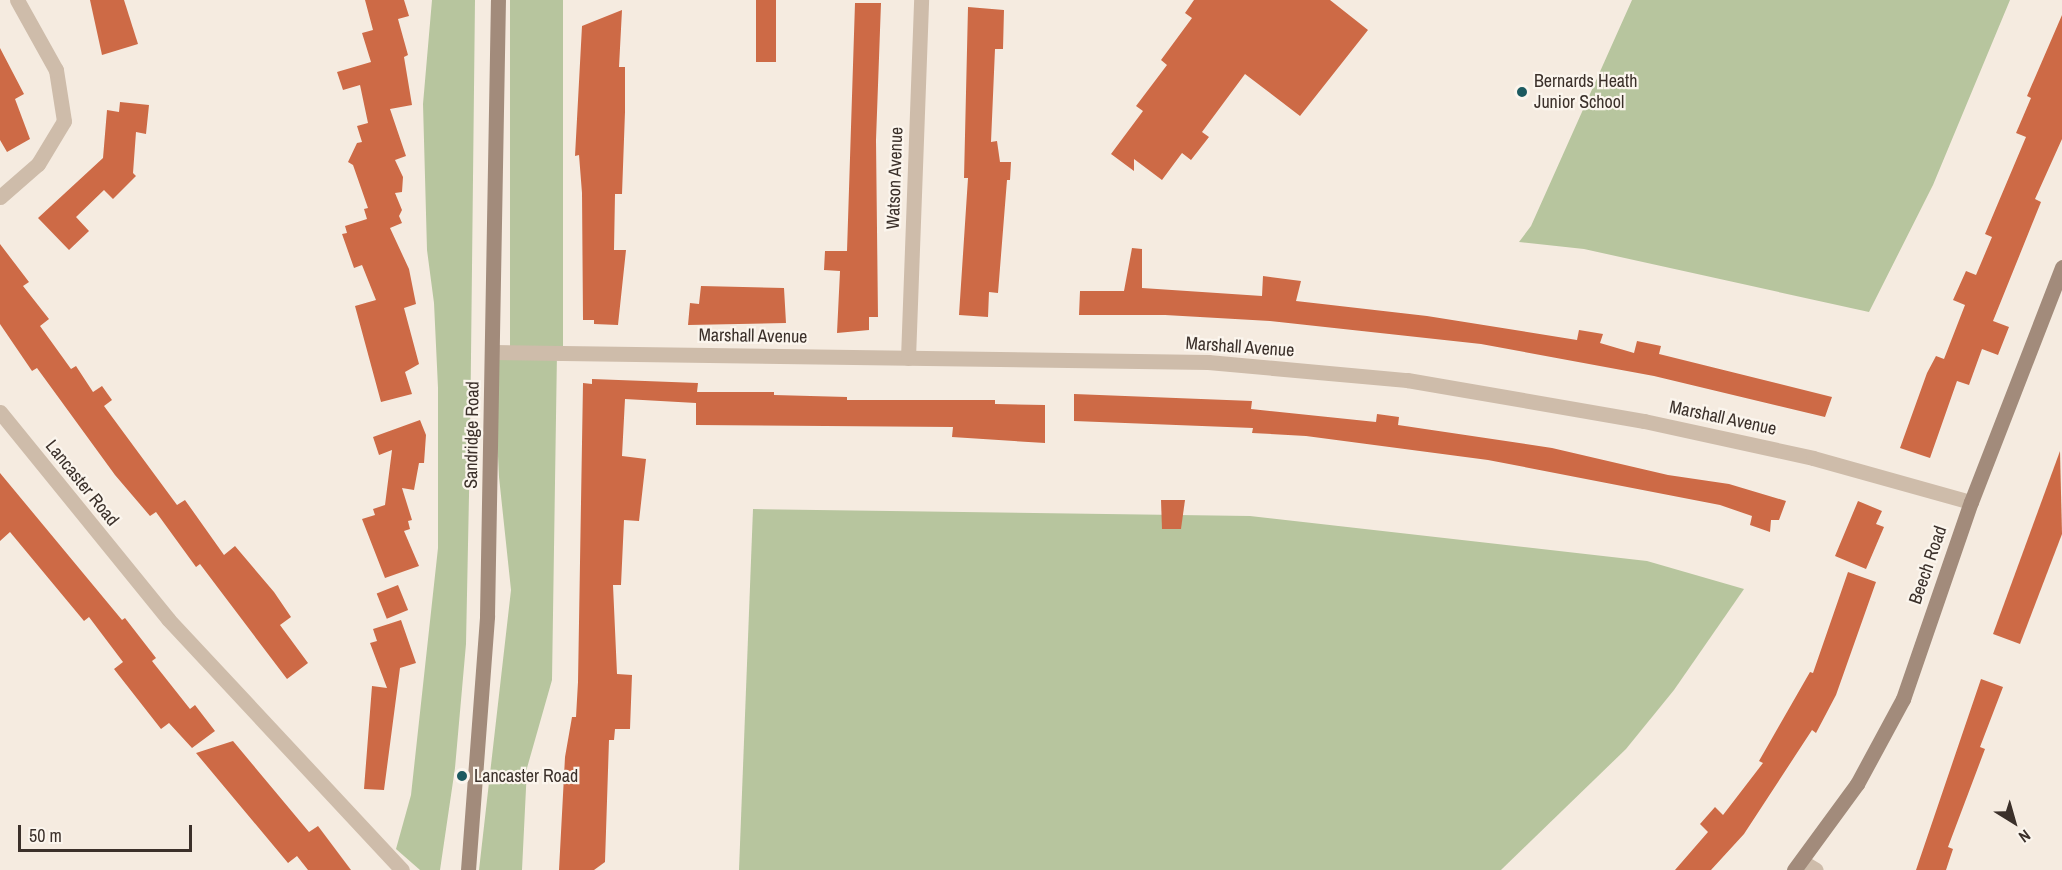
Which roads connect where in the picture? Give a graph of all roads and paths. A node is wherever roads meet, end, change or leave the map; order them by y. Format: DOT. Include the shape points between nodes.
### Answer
graph roads {
  1 [pos="18,0"];
  2 [pos="498,0"];
  3 [pos="921,0"];
  4 [pos="0,197"];
  5 [pos="2062,267"];
  6 [pos="493,352"];
  7 [pos="908,358"];
  8 [pos="0,412"];
  9 [pos="1971,502"];
  10 [pos="1798,865"];
  11 [pos="402,870"];
  12 [pos="468,870"];
  13 [pos="1816,870"];
  1 -- 4 [label="street" via="56,70 64,121 38,164"];
  2 -- 6 [label="main road, Sandridge Road"];
  3 -- 7 [label="street, Watson Avenue"];
  5 -- 9 [label="main road, Beech Road"];
  6 -- 7 [label="street, Marshall Avenue"];
  6 -- 12 [label="main road, Sandridge Road" via="487,616"];
  7 -- 9 [label="street, Marshall Avenue" via="1208,362 1407,380 1644,421 1813,458"];
  8 -- 11 [label="street, Lancaster Road" via="168,620"];
  9 -- 10 [label="main road, Beech Road" via="1903,699 1857,784"];
  10 -- 13 [label="street, Beech Road"];
}
